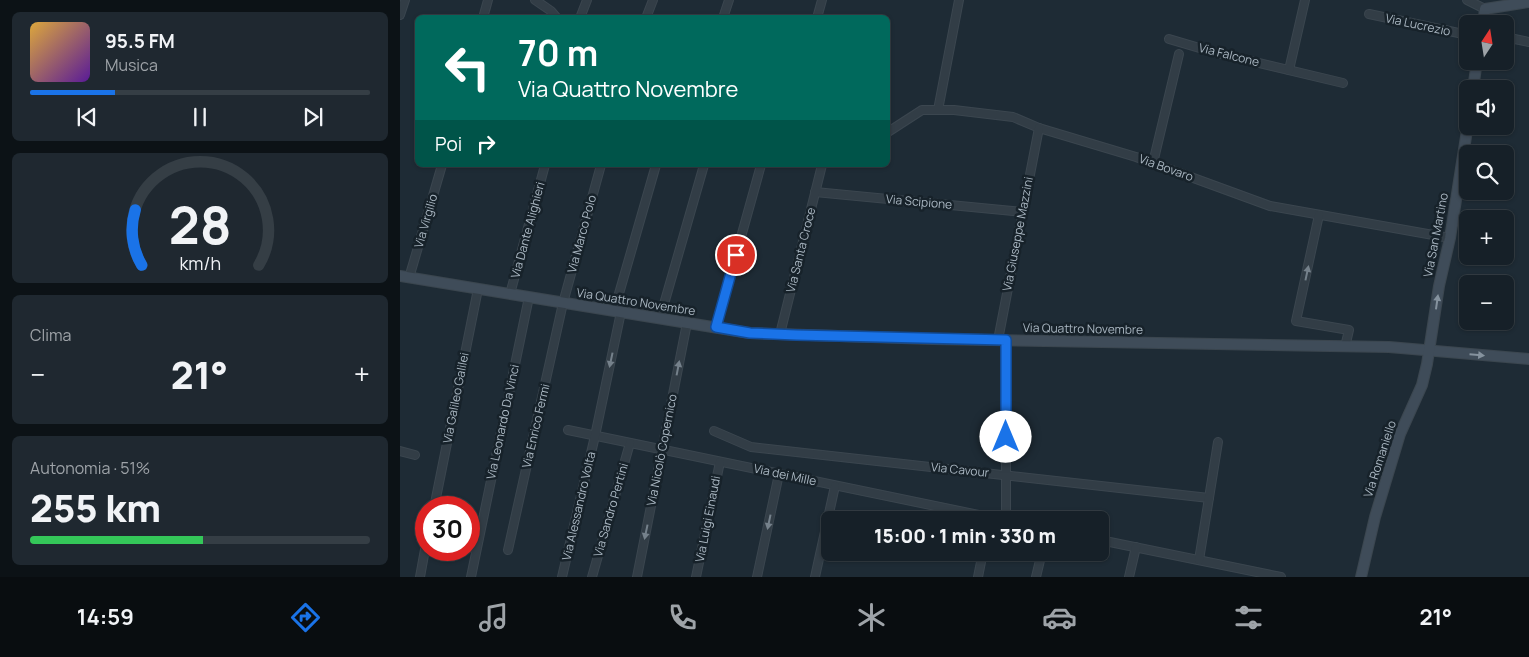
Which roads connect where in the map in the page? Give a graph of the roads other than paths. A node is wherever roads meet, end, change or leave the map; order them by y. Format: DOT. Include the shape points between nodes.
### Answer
graph roads {
  1 [pos="405,0"];
  2 [pos="488,0"];
  3 [pos="535,0"];
  4 [pos="587,0"];
  5 [pos="653,0"];
  6 [pos="729,0"];
  7 [pos="822,0"];
  8 [pos="959,0"];
  9 [pos="1305,0"];
  10 [pos="1467,0"];
  11 [pos="1529,2"];
  12 [pos="1485,10"];
  13 [pos="1369,14"];
  14 [pos="400,15"];
  15 [pos="485,15"];
  16 [pos="554,15"];
  17 [pos="581,15"];
  18 [pos="647,15"];
  19 [pos="724,15"];
  20 [pos="819,15"];
  21 [pos="1484,15"];
  22 [pos="1459,33"];
  23 [pos="1168,39"];
  24 [pos="1514,40"];
  25 [pos="1529,42"];
  26 [pos="1179,54"];
  27 [pos="1289,70"];
  28 [pos="1343,83"];
  29 [pos="938,110"];
  30 [pos="1039,128"];
  31 [pos="890,131"];
  32 [pos="1466,135"];
  33 [pos="1152,163"];
  34 [pos="441,167"];
  35 [pos="544,167"];
  36 [pos="600,167"];
  37 [pos="655,167"];
  38 [pos="703,167"];
  39 [pos="760,167"];
  40 [pos="821,167"];
  41 [pos="815,192"];
  42 [pos="1023,212"];
  43 [pos="1319,215"];
  44 [pos="1450,238"];
  45 [pos="405,277"];
  46 [pos="478,289"];
  47 [pos="510,294"];
  48 [pos="529,297"];
  49 [pos="563,303"];
  50 [pos="618,311"];
  51 [pos="660,318"];
  52 [pos="687,323"];
  53 [pos="716,327"];
  54 [pos="780,334"];
  55 [pos="1002,340"];
  56 [pos="1345,347"];
  57 [pos="1429,350"];
  58 [pos="1529,359"];
  59 [pos="568,430"];
  60 [pos="714,431"];
  61 [pos="595,436"];
  62 [pos="1218,442"];
  63 [pos="630,443"];
  64 [pos="662,450"];
  65 [pos="400,451"];
  66 [pos="415,455"];
  67 [pos="720,462"];
  68 [pos="779,474"];
  69 [pos="1006,475"];
  70 [pos="835,486"];
  71 [pos="436,496"];
  72 [pos="1209,498"];
  73 [pos="952,511"];
  74 [pos="1004,511"];
  75 [pos="1109,542"];
  76 [pos="1136,547"];
  77 [pos="508,550"];
  78 [pos="1199,560"];
  79 [pos="423,561"];
  80 [pos="981,561"];
  81 [pos="1040,561"];
  82 [pos="420,577"];
  83 [pos="472,577"];
  84 [pos="562,577"];
  85 [pos="592,577"];
  86 [pos="637,577"];
  87 [pos="696,577"];
  88 [pos="757,577"];
  89 [pos="815,577"];
  90 [pos="978,577"];
  91 [pos="1036,577"];
  92 [pos="1129,577"];
  93 [pos="1282,577"];
  94 [pos="1361,577"];
  1 -- 14 [label="street"];
  2 -- 15 [label="street"];
  3 -- 16 [label="street"];
  4 -- 17 [label="street"];
  5 -- 18 [label="street"];
  6 -- 19 [label="street"];
  7 -- 20 [label="street"];
  8 -- 29 [label="street"];
  9 -- 27 [label="street"];
  10 -- 12 [label="street"];
  11 -- 12 [label="street"];
  12 -- 21 [label="street"];
  13 -- 22 [label="street, Via Lucrezio"];
  23 -- 27 [label="street, Via Falcone"];
  24 -- 25 [label="street"];
  26 -- 33 [label="street"];
  27 -- 28 [label="street, Via Falcone"];
  29 -- 30 [label="street, Via Bovaro" via="1013,117"];
  29 -- 31 [label="street, Via Bovaro" via="922,110"];
  30 -- 33 [label="street, Via Bovaro"];
  30 -- 42 [label="street, Via Giuseppe Mazzini"];
  32 -- 44 [label="street, Via San Martino"];
  33 -- 43 [label="street, Via Bovaro" via="1270,206"];
  34 -- 45 [label="street, Via Virgilio"];
  35 -- 47 [label="street, Via Dante Alighieri"];
  36 -- 49 [label="street, Via Marco Polo"];
  37 -- 50 [label="street, Via Alessandro Volta"];
  38 -- 51 [label="street"];
  39 -- 53 [label="street"];
  40 -- 41 [label="street, Via Santa Croce"];
  41 -- 42 [label="street, Via Scipione"];
  41 -- 54 [label="street, Via Santa Croce"];
  42 -- 55 [label="street, Via Giuseppe Mazzini"];
  43 -- 44 [label="street, Via Bovaro"];
  56 -- 43 [label="street, one-way" via="1349,330 1296,321"];
  57 -- 44 [label="street, Via San Martino, one-way"];
  45 -- 46 [label="street, Via Quattro Novembre"];
  46 -- 47 [label="street, Via Quattro Novembre"];
  46 -- 71 [label="street, Via Galileo Galilei"];
  47 -- 48 [label="street, Via Quattro Novembre"];
  48 -- 49 [label="street, Via Quattro Novembre"];
  48 -- 83 [label="street, Via Leonardo Da Vinci"];
  49 -- 50 [label="street, Via Quattro Novembre"];
  49 -- 77 [label="street, Via Enrico Fermi"];
  50 -- 51 [label="street, Via Quattro Novembre"];
  50 -- 61 [label="street, Via Alessandro Volta, one-way"];
  51 -- 52 [label="street, Via Quattro Novembre"];
  52 -- 53 [label="street, Via Quattro Novembre"];
  64 -- 52 [label="street, Via Nicolò Copernico, one-way"];
  53 -- 54 [label="street, Via Quattro Novembre"];
  54 -- 55 [label="street, Via Quattro Novembre"];
  55 -- 56 [label="street, Via Quattro Novembre"];
  55 -- 69 [label="street, Via Giuseppe Mazzini"];
  56 -- 57 [label="street, Via Quattro Novembre"];
  57 -- 58 [label="street, Via Quattro Novembre, one-way"];
  57 -- 94 [label="street, Via Romaniello" via="1422,385 1400,434 1374,517"];
  59 -- 61 [label="street, Via dei Mille"];
  60 -- 69 [label="street, Via Cavour" via="751,447"];
  61 -- 63 [label="street, Via dei Mille"];
  61 -- 84 [label="street, Via Alessandro Volta"];
  62 -- 72 [label="street"];
  63 -- 64 [label="street, Via dei Mille"];
  63 -- 85 [label="street, Via Sandro Pertini"];
  64 -- 67 [label="street, Via dei Mille"];
  64 -- 86 [label="street, Via Nicolò Copernico, one-way"];
  65 -- 66 [label="street"];
  67 -- 68 [label="street, Via dei Mille"];
  67 -- 87 [label="street, Via Luigi Einaudi"];
  68 -- 70 [label="street, Via dei Mille"];
  68 -- 88 [label="street, one-way"];
  69 -- 72 [label="street, Via Cavour"];
  69 -- 74 [label="street, Via Giuseppe Mazzini"];
  70 -- 73 [label="street, Via dei Mille"];
  70 -- 89 [label="street"];
  72 -- 78 [label="street"];
  75 -- 76 [label="street"];
  76 -- 78 [label="street"];
  76 -- 92 [label="street"];
  78 -- 93 [label="street"];
  79 -- 82 [label="street"];
  80 -- 90 [label="street"];
  81 -- 91 [label="street"];
}
